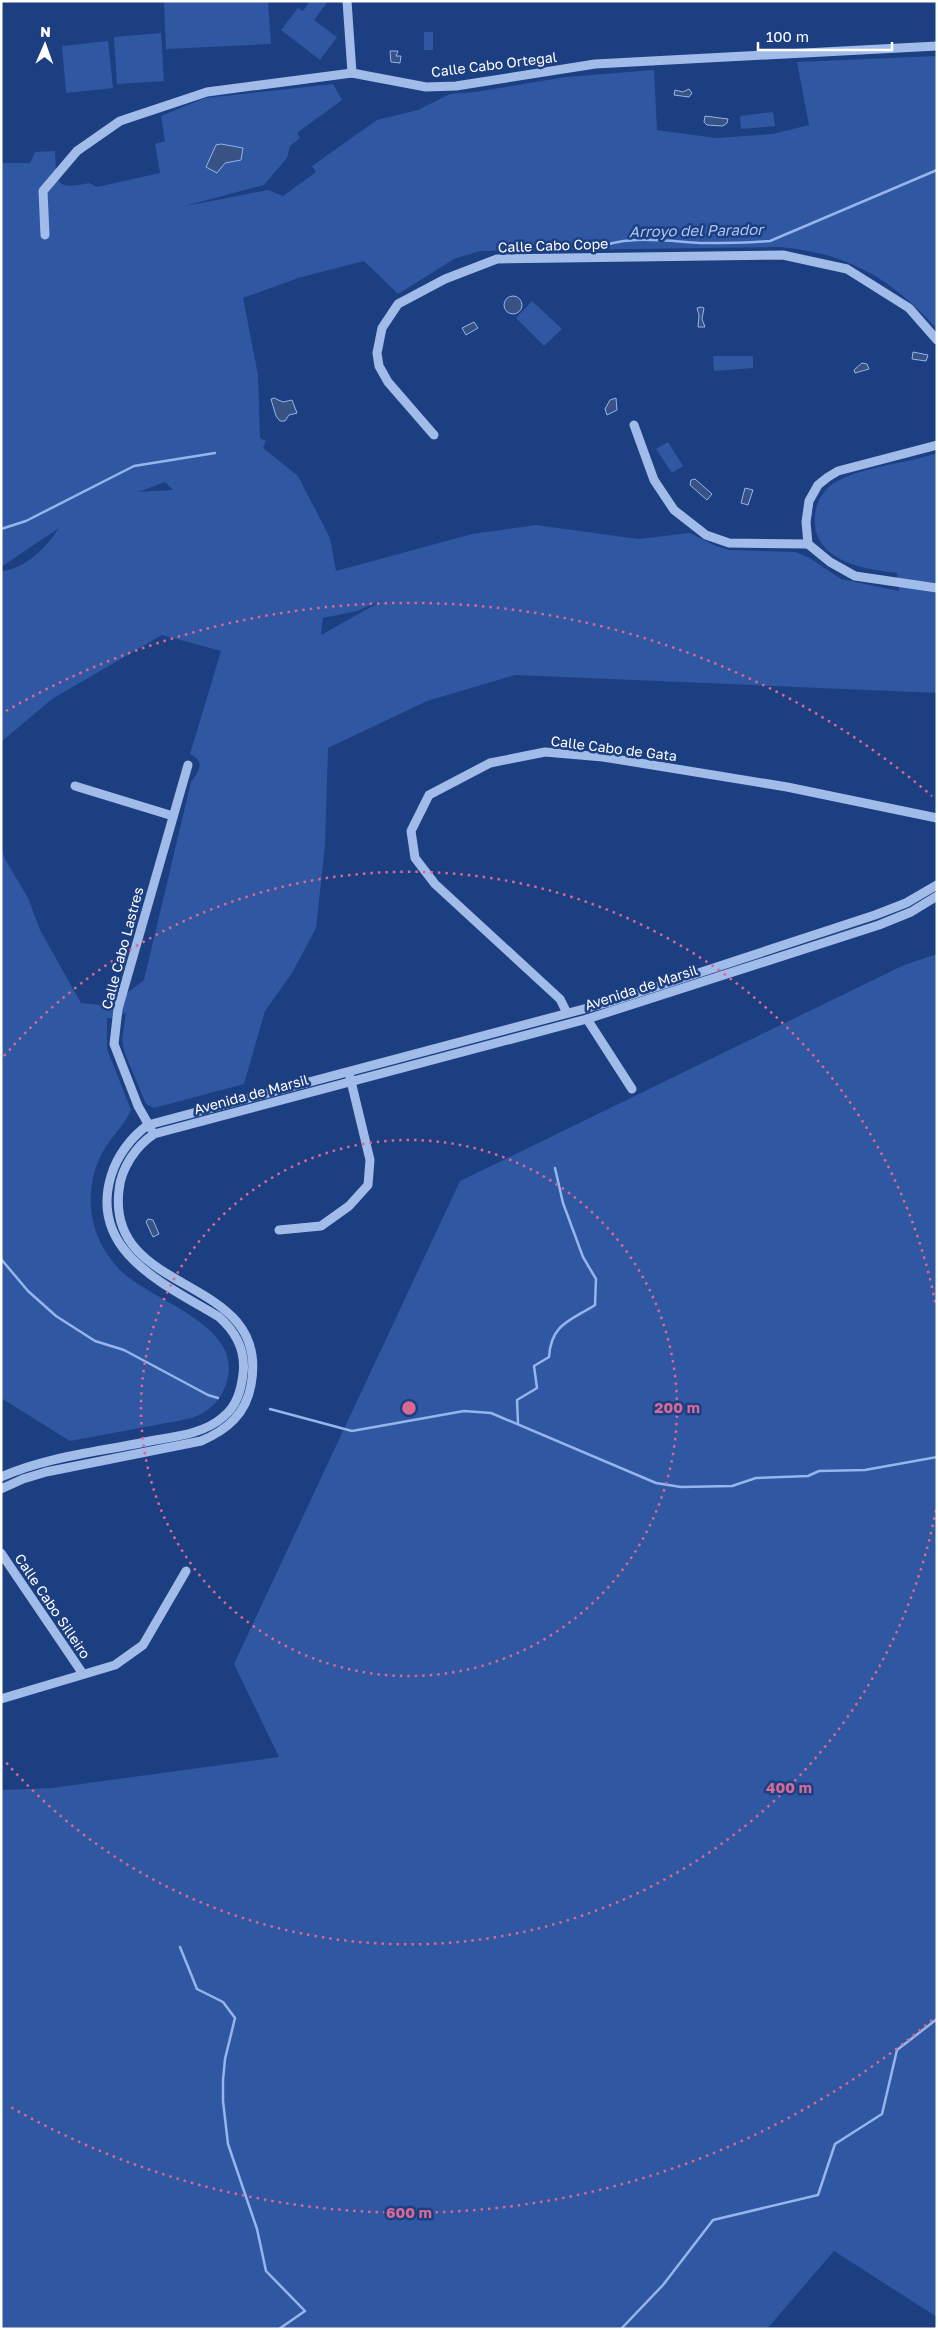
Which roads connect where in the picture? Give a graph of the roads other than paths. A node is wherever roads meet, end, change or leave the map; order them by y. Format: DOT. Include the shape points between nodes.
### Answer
graph roads {
  1 [pos="347,1"];
  2 [pos="937,46"];
  3 [pos="352,73"];
  4 [pos="45,235"];
  5 [pos="937,340"];
  6 [pos="634,425"];
  7 [pos="434,435"];
  8 [pos="937,445"];
  9 [pos="808,544"];
  10 [pos="937,588"];
  11 [pos="188,765"];
  12 [pos="75,786"];
  13 [pos="173,816"];
  14 [pos="937,818"];
  15 [pos="937,885"];
  16 [pos="937,896"];
  17 [pos="567,1013"];
  18 [pos="587,1019"];
  19 [pos="348,1072"];
  20 [pos="351,1082"];
  21 [pos="632,1089"];
  22 [pos="148,1125"];
  23 [pos="154,1134"];
  24 [pos="280,1230"];
  25 [pos="1,1477"];
  26 [pos="1,1489"];
  27 [pos="1,1554"];
  28 [pos="186,1571"];
  29 [pos="83,1674"];
  30 [pos="1,1698"];
  1 -- 3 [label="street"];
  2 -- 3 [label="street, Calle Cabo Ortegal" via="595,64 456,86 426,87"];
  3 -- 4 [label="street, Calle Cabo Ortegal" via="207,92 120,121 78,151 43,191"];
  5 -- 7 [label="street, Calle Cabo Cope" via="909,308 847,269 783,254 497,259 445,279 398,304 382,328 377,353 380,366 388,382"];
  6 -- 9 [label="street" via="654,480 674,510 706,535 729,543"];
  8 -- 9 [label="street" via="838,471 828,477 818,485 809,501 806,522"];
  9 -- 10 [label="street" via="855,576"];
  11 -- 13 [label="street, Calle Cabo Lastres"];
  12 -- 13 [label="street"];
  13 -- 22 [label="street, Calle Cabo Lastres" via="118,1009 114,1044"];
  14 -- 17 [label="street, Calle Cabo de Gata" via="778,785 604,757 545,752 490,763 429,795 411,831 415,858 435,884 560,1000"];
  15 -- 17 [label="street, Avenida de Marsil" via="875,915 610,1002"];
  16 -- 18 [label="street, Avenida de Marsil" via="911,912 879,924"];
  17 -- 19 [label="street, Avenida de Marsil"];
  18 -- 20 [label="street, Avenida de Marsil"];
  18 -- 21 [label="street"];
  19 -- 20 [label="street"];
  19 -- 22 [label="street, Avenida de Marsil"];
  20 -- 23 [label="street, Avenida de Marsil"];
  20 -- 24 [label="street" via="370,1160 368,1185 350,1206 321,1226"];
  22 -- 23 [label="street, Calle Cabo Lastres"];
  22 -- 25 [label="street, Avenida de Marsil" via="127,1145 114,1166 106,1200 108,1217 125,1254 145,1272 229,1326 238,1340 244,1365 237,1399 223,1418 197,1431 43,1462"];
  23 -- 26 [label="street, Avenida de Marsil" via="136,1151 124,1170 119,1185 119,1216 134,1248 151,1264 225,1308 236,1319 246,1334 254,1365 246,1403 230,1424 201,1441 46,1472"];
  27 -- 29 [label="street, Calle Cabo Silleiro"];
  28 -- 29 [label="street" via="143,1645 115,1665"];
  29 -- 30 [label="street"];
}
